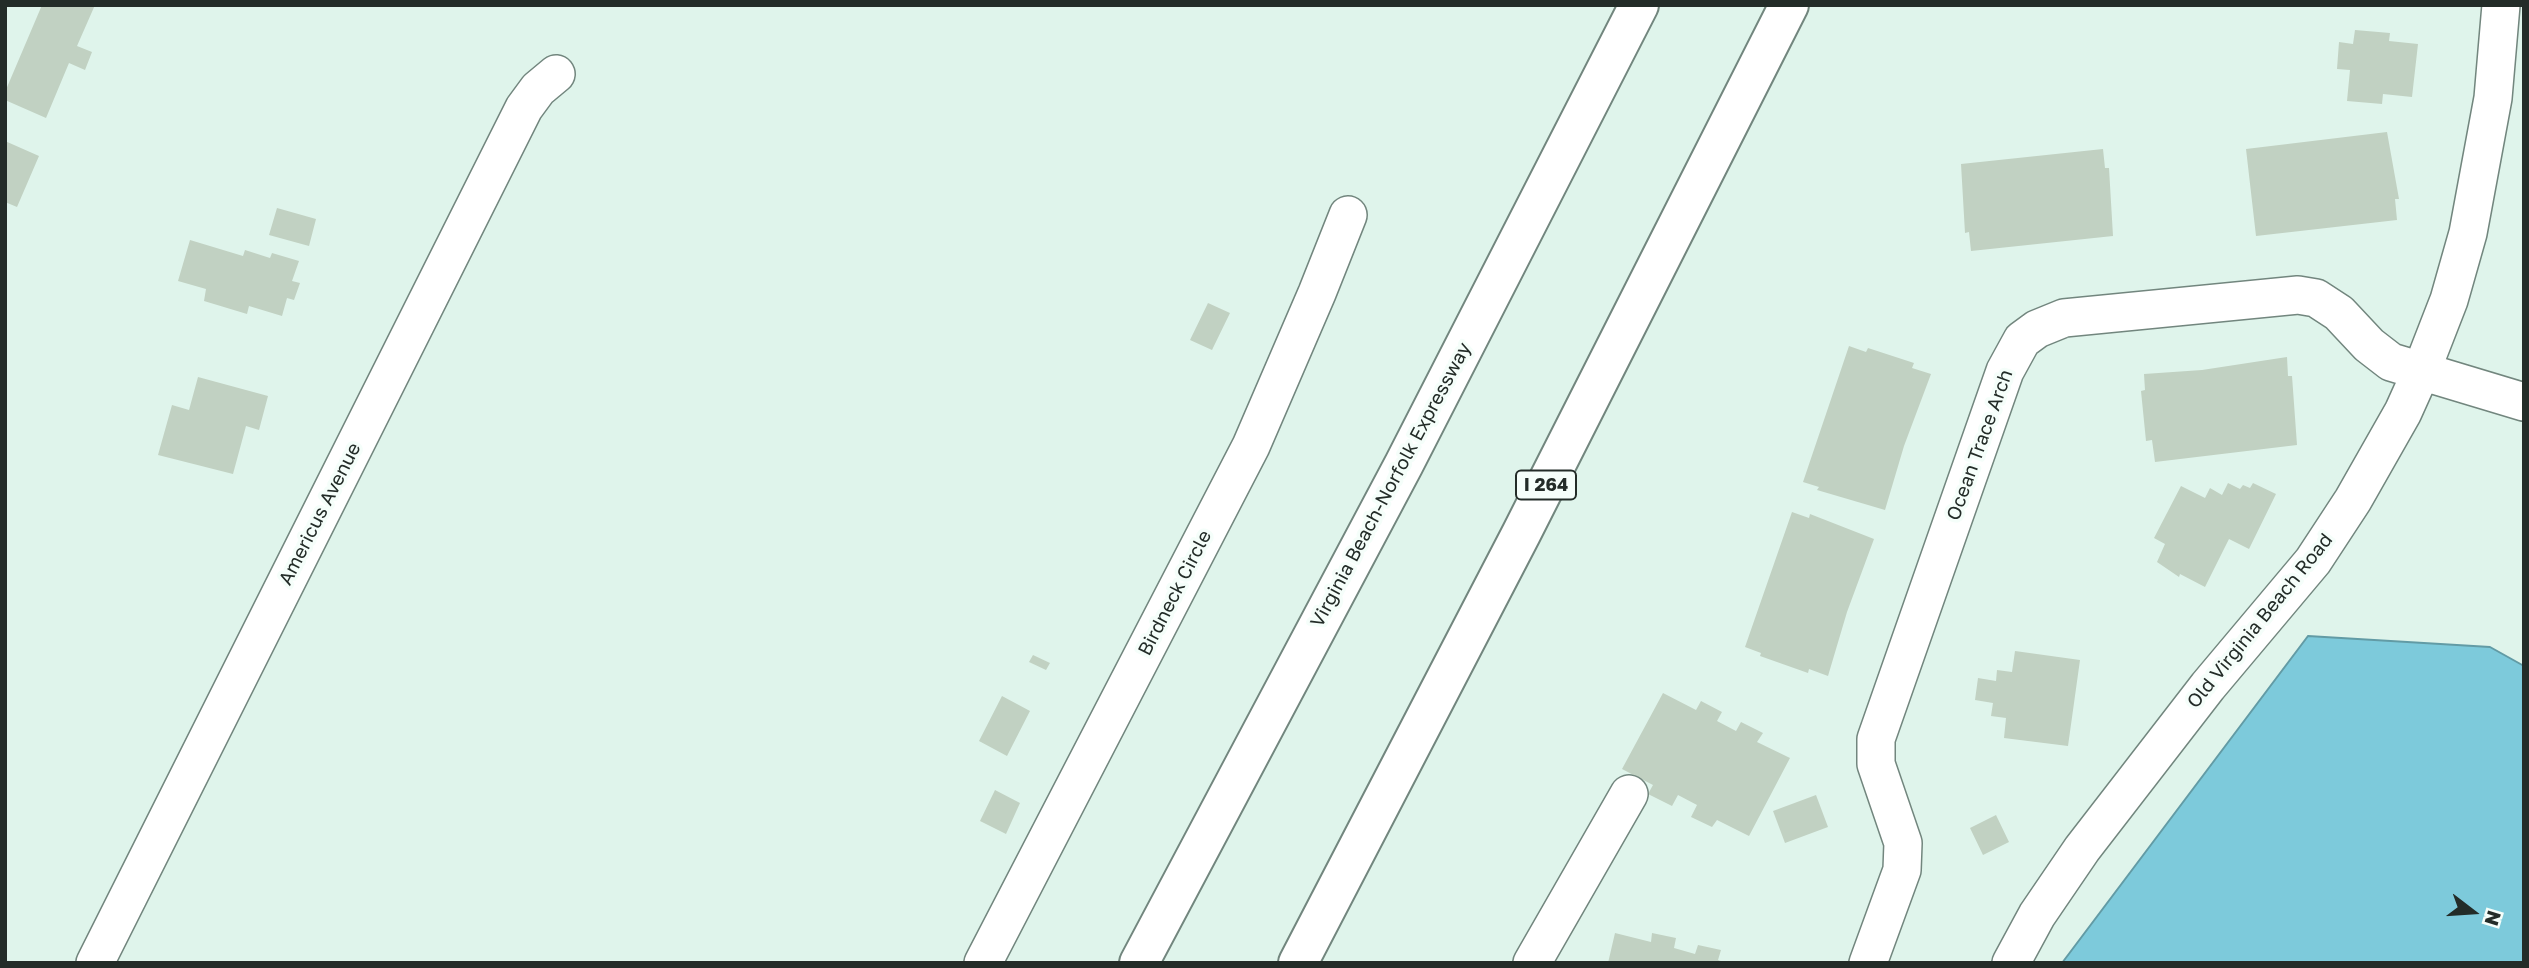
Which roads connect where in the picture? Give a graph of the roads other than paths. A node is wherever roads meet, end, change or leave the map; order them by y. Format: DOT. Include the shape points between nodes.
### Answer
graph roads {
  1 [pos="1639,5"];
  2 [pos="1789,5"];
  3 [pos="2501,5"];
  4 [pos="556,74"];
  5 [pos="1348,215"];
  6 [pos="2421,372"];
  7 [pos="2524,402"];
  8 [pos="1629,794"];
  9 [pos="1141,958"];
  10 [pos="95,963"];
  11 [pos="983,963"];
  12 [pos="1298,963"];
  13 [pos="1532,963"];
  14 [pos="1868,963"];
  15 [pos="2011,963"];
  1 -- 9 [label="highway, Virginia Beach-Norfolk Expressway" via="1410,451"];
  2 -- 12 [label="highway, I 264" via="1528,522"];
  3 -- 6 [label="street, Old Virginia Beach Road" via="2493,98 2468,233"];
  4 -- 10 [label="street, Americus Avenue" via="524,108"];
  5 -- 11 [label="street, Birdneck Circle" via="1251,446"];
  6 -- 7 [label="street, Ocean Trace Arch"];
  6 -- 14 [label="street, Ocean Trace Arch" via="2391,362 2339,313 2316,298 2298,295 2064,318 2022,340 2005,371 1876,739 1876,764 1903,843 1902,870"];
  6 -- 15 [label="street, Old Virginia Beach Road" via="2353,500 2313,561 2208,686 2082,849"];
  8 -- 13 [label="street"];
}
